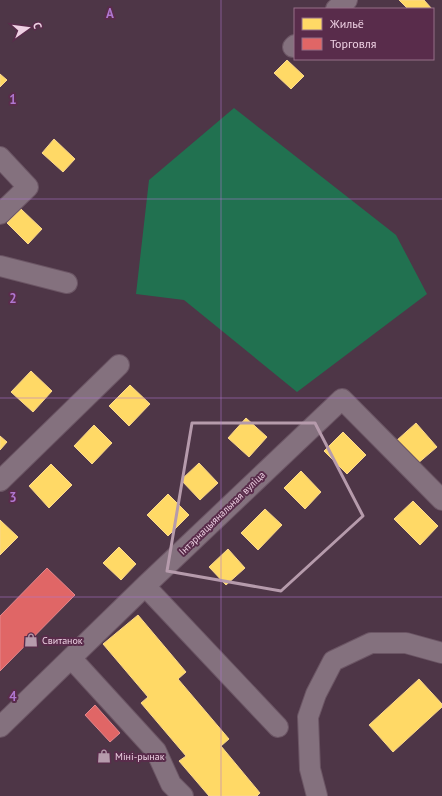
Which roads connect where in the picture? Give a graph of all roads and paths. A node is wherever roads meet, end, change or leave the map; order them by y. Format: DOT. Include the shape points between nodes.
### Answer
graph roads {
  1 [pos="347,0"];
  2 [pos="337,8"];
  3 [pos="0,158"];
  4 [pos="0,214"];
  5 [pos="0,266"];
  6 [pos="67,283"];
  7 [pos="119,365"];
  8 [pos="0,480"];
  9 [pos="442,500"];
  10 [pos="145,586"];
  11 [pos="442,653"];
  12 [pos="71,658"];
  13 [pos="0,727"];
  14 [pos="278,727"];
  15 [pos="183,796"];
  16 [pos="317,796"];
  1 -- 2 [label="lane"];
  3 -- 4 [label="lane" via="28,187"];
  5 -- 6 [label="lane"];
  7 -- 8 [label="lane"];
  9 -- 10 [label="lane, Інтэрнацыянальная вуліца" via="342,399"];
  10 -- 12 [label="lane, Інтэрнацыянальная вуліца"];
  10 -- 14 [label="lane"];
  11 -- 16 [label="lane" via="406,643 371,644 333,661 316,694 308,717 310,769"];
  12 -- 13 [label="lane, Інтэрнацыянальная вуліца"];
  12 -- 15 [label="lane" via="156,751 171,784"];
}
